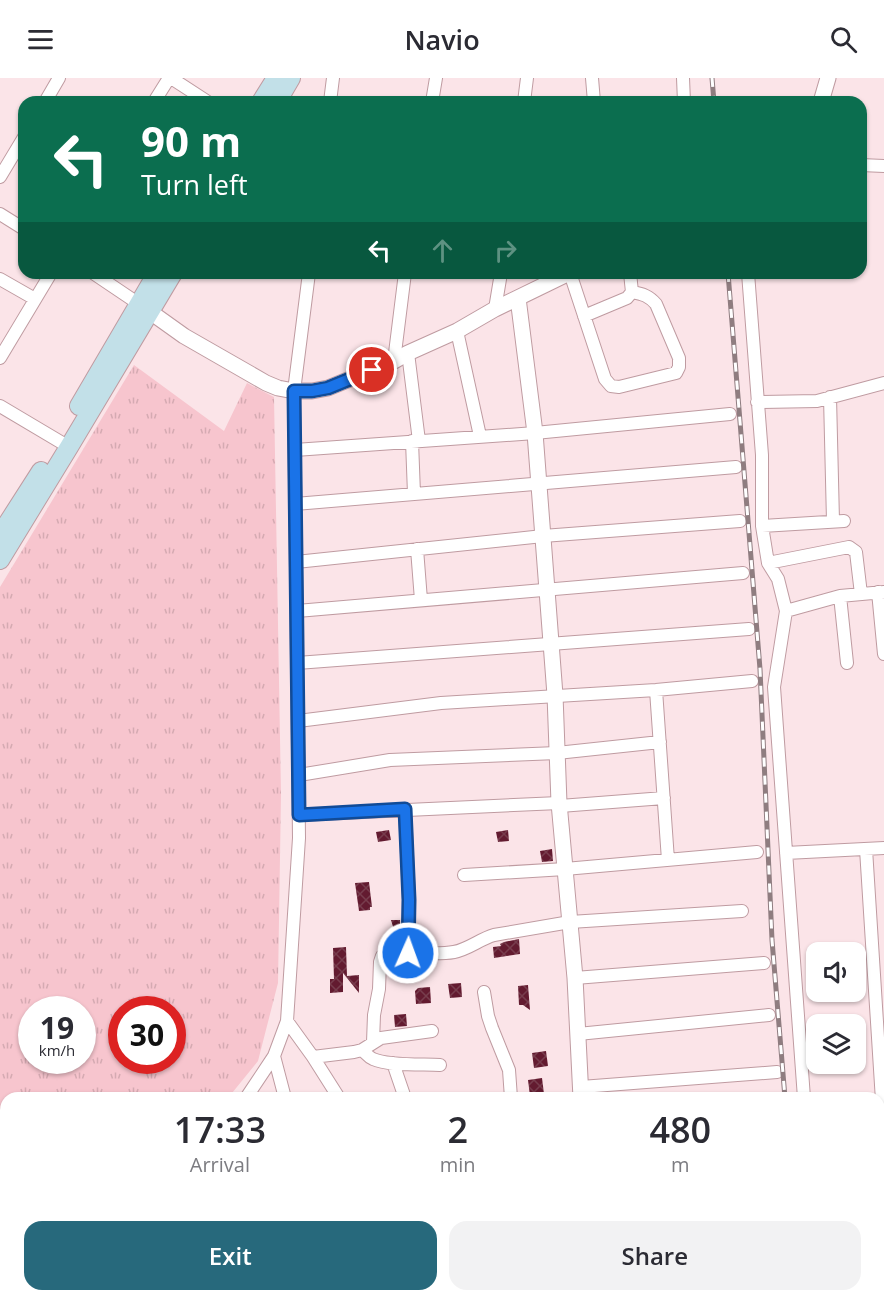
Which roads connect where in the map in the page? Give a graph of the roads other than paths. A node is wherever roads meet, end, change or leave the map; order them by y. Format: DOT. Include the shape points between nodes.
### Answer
graph roads {
  1 [pos="59,78"];
  2 [pos="170,78"];
  3 [pos="276,78"];
  4 [pos="291,78"];
  5 [pos="333,78"];
  6 [pos="436,78"];
  7 [pos="527,78"];
  8 [pos="592,78"];
  9 [pos="683,78"];
  10 [pos="828,78"];
  11 [pos="48,96"];
  12 [pos="158,96"];
  13 [pos="198,96"];
  14 [pos="265,96"];
  15 [pos="280,96"];
  16 [pos="331,96"];
  17 [pos="433,96"];
  18 [pos="525,96"];
  19 [pos="594,96"];
  20 [pos="684,96"];
  21 [pos="823,96"];
  22 [pos="18,147"];
  23 [pos="867,165"];
  24 [pos="884,166"];
  25 [pos="0,177"];
  26 [pos="0,214"];
  27 [pos="18,225"];
  28 [pos="0,279"];
  29 [pos="47,279"];
  30 [pos="102,279"];
  31 [pos="155,279"];
  32 [pos="168,279"];
  33 [pos="308,279"];
  34 [pos="405,279"];
  35 [pos="500,279"];
  36 [pos="557,279"];
  37 [pos="571,279"];
  38 [pos="631,279"];
  39 [pos="748,279"];
  40 [pos="632,292"];
  41 [pos="518,298"];
  42 [pos="35,299"];
  43 [pos="144,308"];
  44 [pos="495,309"];
  45 [pos="584,316"];
  46 [pos="457,331"];
  47 [pos="401,357"];
  48 [pos="0,358"];
  49 [pos="884,383"];
  50 [pos="294,391"];
  51 [pos="830,397"];
  52 [pos="757,402"];
  53 [pos="0,406"];
  54 [pos="730,414"];
  55 [pos="536,433"];
  56 [pos="480,436"];
  57 [pos="415,441"];
  58 [pos="64,444"];
  59 [pos="295,450"];
  60 [pos="736,467"];
  61 [pos="538,484"];
  62 [pos="414,494"];
  63 [pos="295,504"];
  64 [pos="740,521"];
  65 [pos="762,526"];
  66 [pos="0,535"];
  67 [pos="543,536"];
  68 [pos="417,549"];
  69 [pos="0,560"];
  70 [pos="296,562"];
  71 [pos="768,563"];
  72 [pos="743,573"];
  73 [pos="546,589"];
  74 [pos="881,592"];
  75 [pos="861,594"];
  76 [pos="840,596"];
  77 [pos="421,600"];
  78 [pos="297,611"];
  79 [pos="786,611"];
  80 [pos="749,629"];
  81 [pos="551,644"];
  82 [pos="884,654"];
  83 [pos="297,663"];
  84 [pos="848,663"];
  85 [pos="752,681"];
  86 [pos="656,690"];
  87 [pos="555,695"];
  88 [pos="298,721"];
  89 [pos="660,742"];
  90 [pos="557,753"];
  91 [pos="299,775"];
  92 [pos="664,798"];
  93 [pos="560,804"];
  94 [pos="405,809"];
  95 [pos="299,815"];
  96 [pos="884,848"];
  97 [pos="866,849"];
  98 [pos="757,852"];
  99 [pos="786,853"];
  100 [pos="668,860"];
  101 [pos="565,869"];
  102 [pos="464,875"];
  103 [pos="742,911"];
  104 [pos="570,922"];
  105 [pos="408,953"];
  106 [pos="764,963"];
  107 [pos="575,978"];
  108 [pos="484,992"];
  109 [pos="769,1015"];
  110 [pos="287,1021"];
  111 [pos="432,1030"];
  112 [pos="578,1034"];
  113 [pos="373,1042"];
  114 [pos="362,1050"];
  115 [pos="274,1056"];
  116 [pos="313,1057"];
  117 [pos="393,1063"];
  118 [pos="440,1065"];
  119 [pos="777,1072"];
  120 [pos="250,1092"];
  121 [pos="283,1092"];
  122 [pos="335,1092"];
  123 [pos="403,1092"];
  124 [pos="511,1092"];
  125 [pos="581,1092"];
  126 [pos="804,1092"];
  127 [pos="881,1092"];
  1 -- 11 [label="street"];
  2 -- 12 [label="street"];
  2 -- 13 [label="street"];
  3 -- 14 [label="main road"];
  4 -- 15 [label="main road"];
  5 -- 16 [label="street"];
  6 -- 17 [label="street"];
  7 -- 18 [label="street"];
  8 -- 19 [label="street"];
  9 -- 20 [label="street"];
  10 -- 21 [label="street"];
  22 -- 25 [label="street"];
  23 -- 24 [label="street"];
  26 -- 27 [label="street"];
  28 -- 42 [label="street"];
  29 -- 42 [label="street"];
  30 -- 43 [label="street"];
  31 -- 43 [label="main road"];
  32 -- 43 [label="main road"];
  33 -- 50 [label="street"];
  34 -- 47 [label="street"];
  35 -- 44 [label="street"];
  36 -- 41 [label="street"];
  37 -- 45 [label="street"];
  38 -- 40 [label="street"];
  39 -- 52 [label="street"];
  40 -- 45 [label="street" via="627,298"];
  40 -- 45 [label="street" via="644,294 656,304 678,358 676,373 611,386 605,379"];
  41 -- 44 [label="street"];
  41 -- 55 [label="street"];
  42 -- 48 [label="street"];
  43 -- 50 [label="street" via="184,336 267,383"];
  43 -- 58 [label="main road"];
  44 -- 46 [label="street"];
  46 -- 47 [label="street"];
  46 -- 56 [label="street"];
  47 -- 50 [label="street" via="328,388"];
  47 -- 57 [label="street"];
  49 -- 51 [label="street"];
  50 -- 59 [label="street"];
  51 -- 52 [label="street"];
  51 -- 65 [label="street" via="838,521"];
  52 -- 65 [label="street"];
  53 -- 58 [label="street"];
  54 -- 55 [label="street"];
  55 -- 56 [label="street"];
  55 -- 61 [label="street"];
  56 -- 57 [label="street"];
  57 -- 59 [label="street"];
  57 -- 62 [label="street"];
  58 -- 66 [label="main road"];
  58 -- 69 [label="main road"];
  59 -- 63 [label="street"];
  60 -- 61 [label="street"];
  61 -- 62 [label="street"];
  61 -- 67 [label="street"];
  62 -- 63 [label="street"];
  63 -- 70 [label="street"];
  64 -- 67 [label="street"];
  65 -- 71 [label="street"];
  67 -- 68 [label="street"];
  67 -- 73 [label="street"];
  68 -- 70 [label="street"];
  68 -- 77 [label="street"];
  70 -- 78 [label="street"];
  71 -- 75 [label="street" via="849,547 856,552"];
  71 -- 79 [label="street" via="778,579"];
  72 -- 73 [label="street"];
  73 -- 77 [label="street"];
  73 -- 81 [label="street"];
  74 -- 75 [label="street"];
  74 -- 82 [label="street"];
  75 -- 76 [label="street"];
  76 -- 79 [label="street"];
  76 -- 84 [label="street"];
  77 -- 78 [label="street"];
  78 -- 83 [label="street"];
  79 -- 99 [label="street" via="774,687"];
  80 -- 81 [label="street"];
  81 -- 83 [label="street"];
  81 -- 87 [label="street"];
  83 -- 88 [label="street"];
  85 -- 86 [label="street"];
  86 -- 87 [label="street"];
  86 -- 89 [label="street"];
  87 -- 88 [label="street" via="441,703"];
  87 -- 90 [label="street"];
  88 -- 91 [label="street"];
  89 -- 90 [label="street"];
  89 -- 92 [label="street"];
  90 -- 91 [label="street" via="390,760"];
  90 -- 93 [label="street"];
  91 -- 95 [label="street"];
  92 -- 93 [label="street"];
  92 -- 100 [label="street"];
  93 -- 94 [label="street"];
  93 -- 101 [label="street"];
  94 -- 95 [label="street"];
  94 -- 105 [label="street"];
  95 -- 110 [label="street"];
  96 -- 97 [label="street"];
  97 -- 99 [label="street"];
  97 -- 127 [label="street"];
  98 -- 100 [label="street"];
  99 -- 126 [label="street"];
  100 -- 101 [label="street"];
  101 -- 102 [label="street"];
  101 -- 104 [label="street"];
  103 -- 104 [label="street"];
  104 -- 105 [label="street" via="485,937 453,952"];
  104 -- 107 [label="street"];
  105 -- 113 [label="street" via="382,956"];
  106 -- 107 [label="street"];
  107 -- 112 [label="street"];
  108 -- 124 [label="street" via="488,1016 509,1070"];
  109 -- 112 [label="street"];
  110 -- 115 [label="street"];
  110 -- 116 [label="street"];
  111 -- 113 [label="street"];
  112 -- 125 [label="street"];
  113 -- 114 [label="street"];
  114 -- 116 [label="street"];
  114 -- 117 [label="street" via="369,1058"];
  115 -- 120 [label="street"];
  115 -- 121 [label="street"];
  116 -- 122 [label="street"];
  117 -- 118 [label="street"];
  117 -- 123 [label="street"];
  119 -- 125 [label="street"];
}
